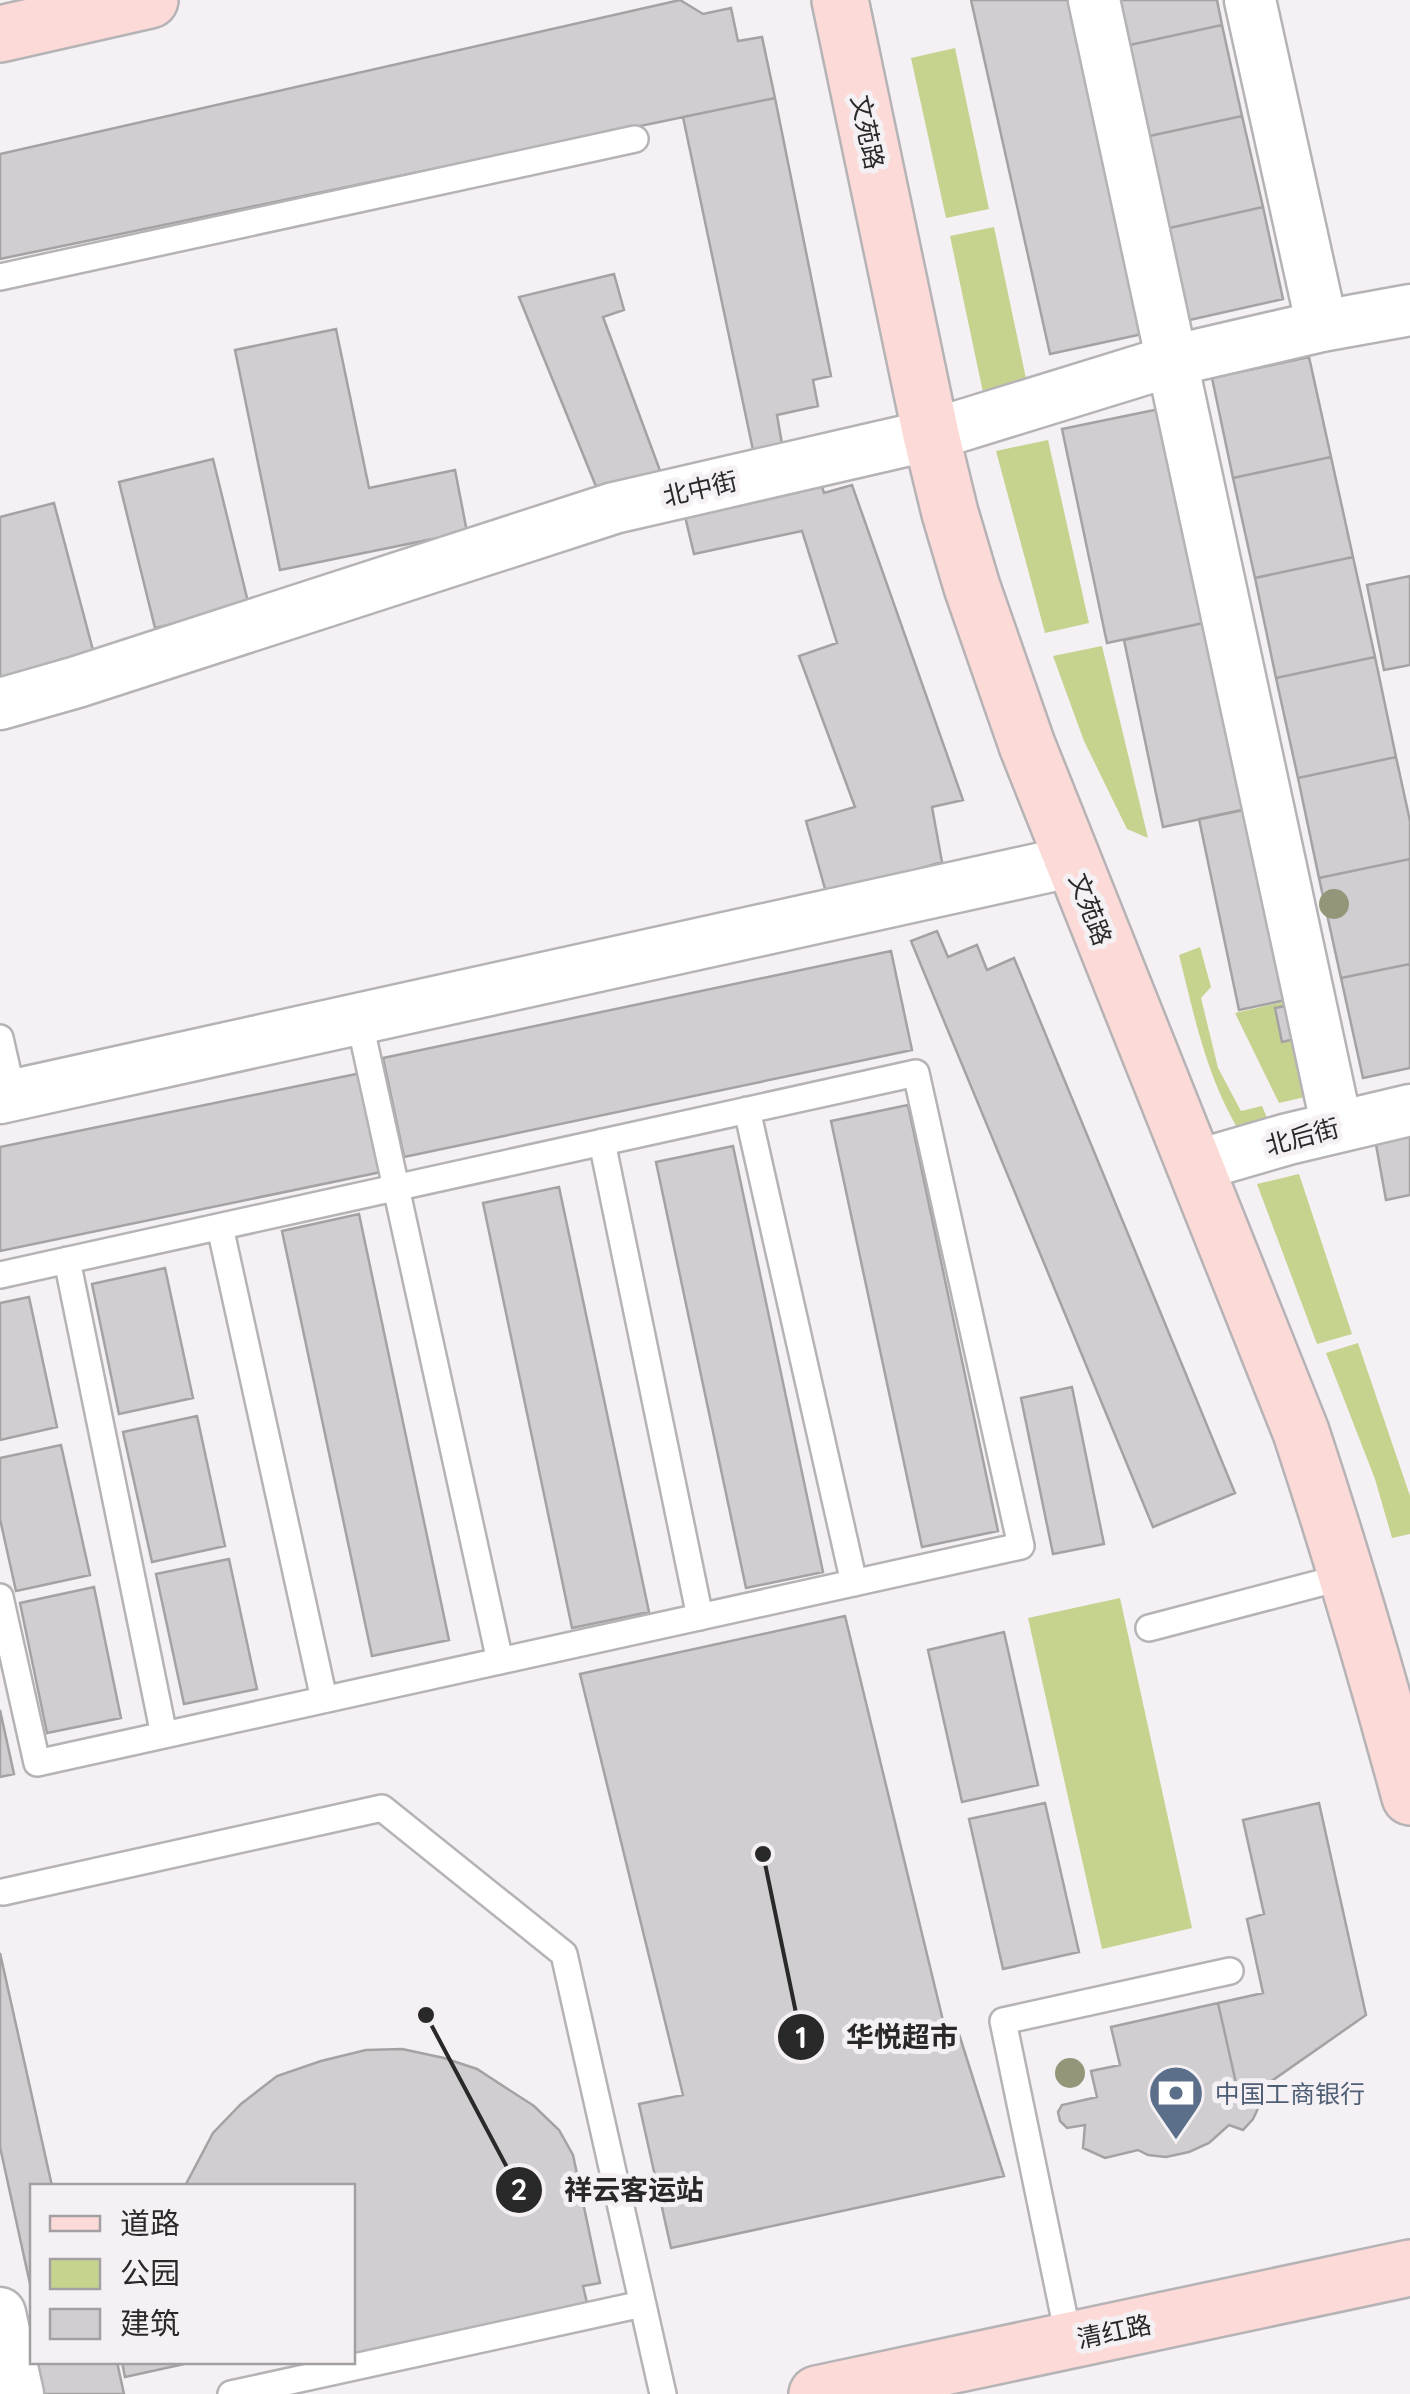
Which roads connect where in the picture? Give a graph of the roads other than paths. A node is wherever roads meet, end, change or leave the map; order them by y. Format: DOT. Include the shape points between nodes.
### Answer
graph roads {
  1 [pos="840,0"];
  2 [pos="1094,0"];
  3 [pos="1250,0"];
  4 [pos="138,1"];
  5 [pos="0,34"];
  6 [pos="636,139"];
  7 [pos="0,277"];
  8 [pos="1410,310"];
  9 [pos="1322,326"];
  10 [pos="1171,361"];
  11 [pos="931,435"];
  12 [pos="0,704"];
  13 [pos="1074,861"];
  14 [pos="359,1019"];
  15 [pos="0,1038"];
  16 [pos="6,1096"];
  17 [pos="748,1110"];
  18 [pos="1410,1110"];
  19 [pos="1337,1127"];
  20 [pos="602,1142"];
  21 [pos="1194,1166"];
  22 [pos="396,1188"];
  23 [pos="220,1227"];
  24 [pos="66,1260"];
  25 [pos="0,1275"];
  26 [pos="1348,1576"];
  27 [pos="854,1583"];
  28 [pos="0,1597"];
  29 [pos="700,1617"];
  30 [pos="1148,1628"];
  31 [pos="500,1660"];
  32 [pos="324,1699"];
  33 [pos="164,1735"];
  34 [pos="1410,1798"];
  35 [pos="4,1892"];
  36 [pos="1230,1970"];
  37 [pos="1410,2268"];
  38 [pos="642,2304"];
  39 [pos="0,2313"];
  40 [pos="1070,2340"];
  41 [pos="18,2394"];
  42 [pos="231,2394"];
  43 [pos="663,2394"];
  44 [pos="817,2394"];
  1 -- 11 [label="main road, 文苑路"];
  2 -- 10 [label="street"];
  3 -- 9 [label="street"];
  4 -- 5 [label="main road"];
  6 -- 7 [label="lane"];
  8 -- 9 [label="street, 北中街"];
  9 -- 10 [label="street, 北中街"];
  10 -- 11 [label="street, 北中街"];
  10 -- 19 [label="street"];
  11 -- 12 [label="street, 北中街" via="614,508"];
  11 -- 13 [label="main road, 文苑路" via="972,587"];
  13 -- 14 [label="street"];
  13 -- 21 [label="main road, 文苑路"];
  14 -- 16 [label="street"];
  14 -- 22 [label="lane"];
  15 -- 16 [label="lane"];
  17 -- 20 [label="lane"];
  17 -- 27 [label="lane"];
  17 -- 27 [label="lane" via="916,1073 1021,1546"];
  18 -- 19 [label="street, 北后街"];
  19 -- 21 [label="street, 北后街"];
  20 -- 22 [label="lane"];
  20 -- 29 [label="lane"];
  21 -- 26 [label="main road, 文苑路" via="1301,1432"];
  22 -- 23 [label="lane"];
  22 -- 31 [label="lane"];
  23 -- 24 [label="lane"];
  23 -- 32 [label="lane"];
  24 -- 25 [label="lane"];
  24 -- 33 [label="lane"];
  26 -- 30 [label="lane"];
  26 -- 34 [label="main road, 文苑路"];
  27 -- 29 [label="lane"];
  28 -- 33 [label="lane" via="36,1763"];
  29 -- 31 [label="lane"];
  31 -- 32 [label="lane"];
  32 -- 33 [label="lane"];
  35 -- 38 [label="lane" via="382,1808 564,1954"];
  36 -- 40 [label="lane" via="1003,2022"];
  37 -- 40 [label="main road, 清红路"];
  38 -- 42 [label="lane"];
  38 -- 43 [label="lane"];
  39 -- 41 [label="street"];
  40 -- 44 [label="main road, 清红路"];
}
